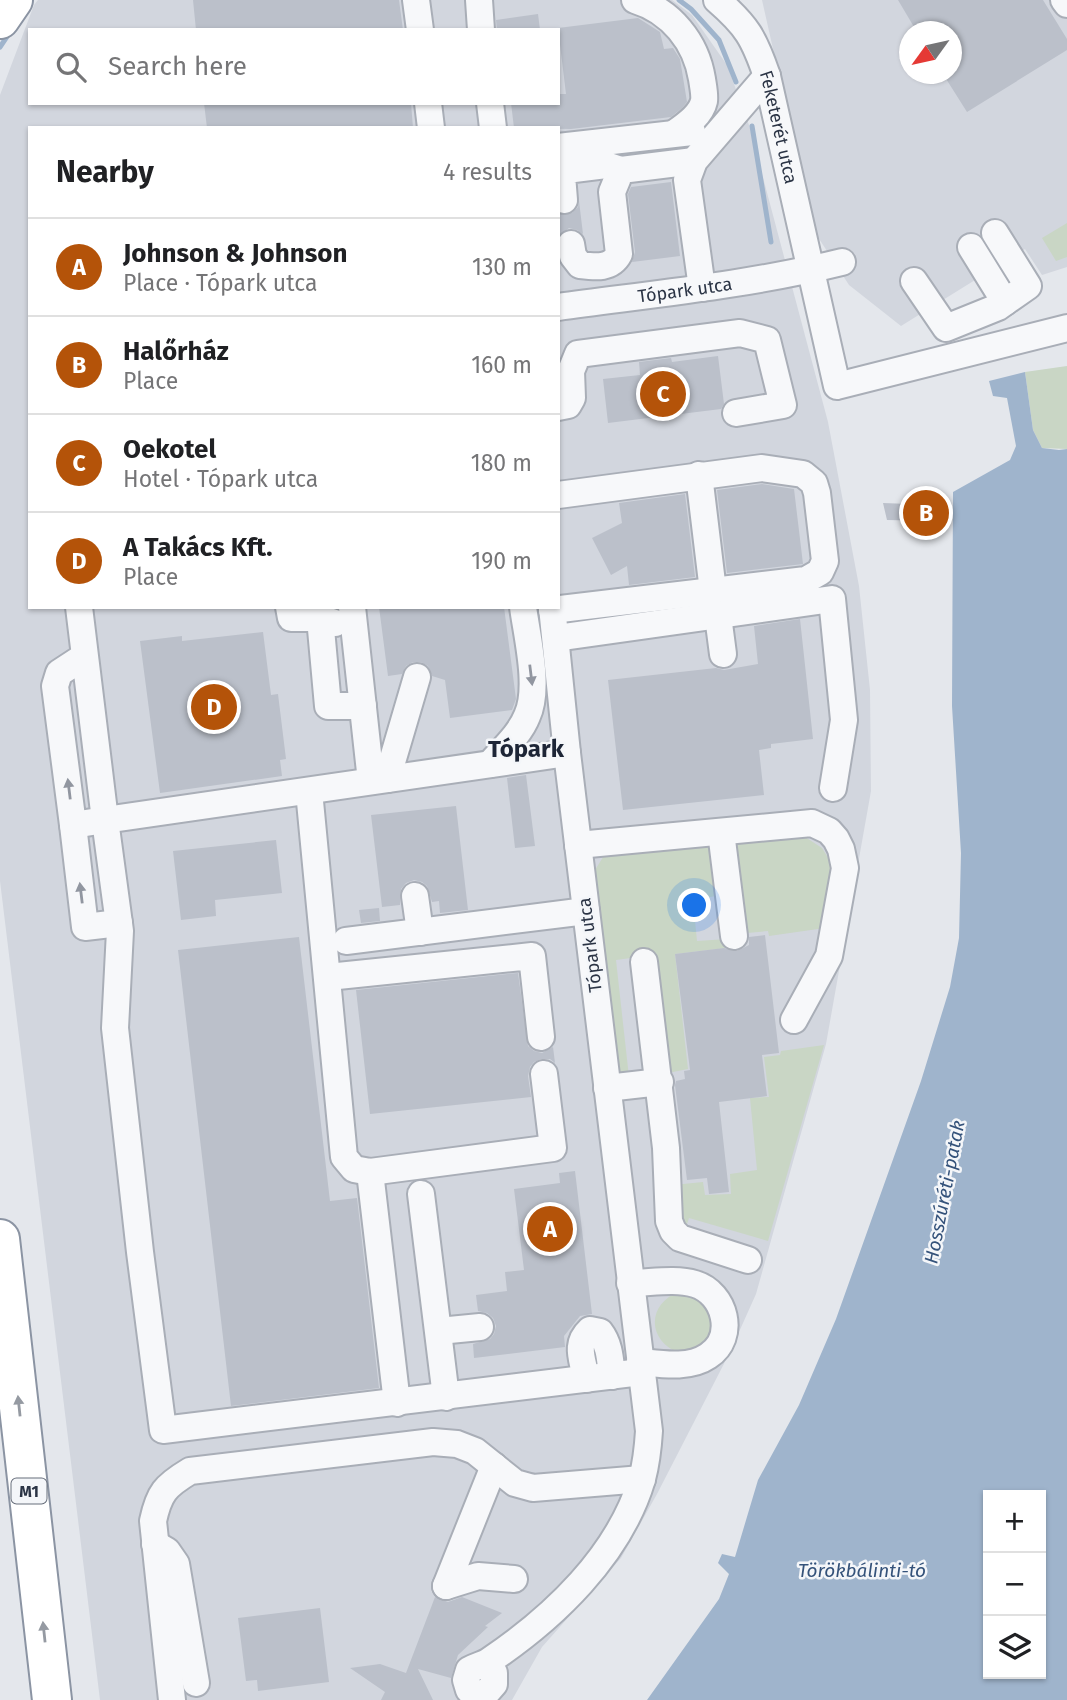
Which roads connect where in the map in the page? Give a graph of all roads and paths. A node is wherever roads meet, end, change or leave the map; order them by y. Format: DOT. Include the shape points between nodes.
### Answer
graph roads {
  1 [pos="13,0"];
  2 [pos="416,0"];
  3 [pos="479,0"];
  4 [pos="635,0"];
  5 [pos="716,0"];
  6 [pos="733,9"];
  7 [pos="0,19"];
  8 [pos="420,28"];
  9 [pos="481,28"];
  10 [pos="767,76"];
  11 [pos="428,105"];
  12 [pos="490,105"];
  13 [pos="431,126"];
  14 [pos="493,126"];
  15 [pos="720,133"];
  16 [pos="675,134"];
  17 [pos="560,148"];
  18 [pos="694,161"];
  19 [pos="621,170"];
  20 [pos="564,200"];
  21 [pos="571,244"];
  22 [pos="976,244"];
  23 [pos="842,262"];
  24 [pos="810,270"];
  25 [pos="914,281"];
  26 [pos="702,288"];
  27 [pos="560,307"];
  28 [pos="1067,328"];
  29 [pos="560,407"];
  30 [pos="736,413"];
  31 [pos="699,475"];
  32 [pos="560,495"];
  33 [pos="716,604"];
  34 [pos="79,609"];
  35 [pos="289,609"];
  36 [pos="523,609"];
  37 [pos="552,609"];
  38 [pos="560,609"];
  39 [pos="320,618"];
  40 [pos="353,618"];
  41 [pos="556,639"];
  42 [pos="723,654"];
  43 [pos="85,656"];
  44 [pos="416,677"];
  45 [pos="363,706"];
  46 [pos="567,753"];
  47 [pos="490,764"];
  48 [pos="379,780"];
  49 [pos="833,788"];
  50 [pos="309,791"];
  51 [pos="106,820"];
  52 [pos="73,824"];
  53 [pos="721,832"];
  54 [pos="578,845"];
  55 [pos="415,896"];
  56 [pos="586,911"];
  57 [pos="119,923"];
  58 [pos="420,932"];
  59 [pos="734,936"];
  60 [pos="345,941"];
  61 [pos="644,962"];
  62 [pos="328,977"];
  63 [pos="794,1020"];
  64 [pos="541,1037"];
  65 [pos="544,1074"];
  66 [pos="660,1082"];
  67 [pos="607,1088"];
  68 [pos="370,1172"];
  69 [pos="421,1194"];
  70 [pos="0,1239"];
  71 [pos="748,1260"];
  72 [pos="630,1283"];
  73 [pos="480,1326"];
  74 [pos="439,1331"];
  75 [pos="640,1367"];
  76 [pos="446,1397"];
  77 [pos="397,1403"];
  78 [pos="494,1466"];
  79 [pos="642,1479"];
  80 [pos="155,1544"];
  81 [pos="514,1579"];
  82 [pos="485,1664"];
  83 [pos="196,1683"];
  84 [pos="52,1700"];
  85 [pos="172,1700"];
  1 -- 7 [label="highway"];
  2 -- 8 [label="street"];
  3 -- 9 [label="street"];
  4 -- 16 [label="street" via="674,23 686,37 701,71 704,101 699,113"];
  5 -- 6 [label="street, Feketerét utca"];
  6 -- 10 [label="street, Feketerét utca" via="757,46"];
  10 -- 15 [label="street"];
  10 -- 24 [label="street, Feketerét utca"];
  11 -- 13 [label="street"];
  12 -- 14 [label="street"];
  15 -- 16 [label="street"];
  15 -- 18 [label="street"];
  16 -- 17 [label="street"];
  18 -- 19 [label="street"];
  18 -- 26 [label="street" via="687,180"];
  19 -- 20 [label="street" via="606,165 566,170 562,174"];
  19 -- 21 [label="street" via="612,192 619,254 615,261 596,267 580,265"];
  22 -- 25 [label="street" via="1004,302 946,328"];
  23 -- 24 [label="street, Tópark utca"];
  24 -- 26 [label="street, Tópark utca"];
  24 -- 28 [label="street, Feketerét utca" via="837,386"];
  26 -- 27 [label="street, Tópark utca"];
  29 -- 30 [label="street" via="572,398 572,371 579,354 740,333 767,340 783,405"];
  31 -- 32 [label="street"];
  31 -- 33 [label="street"];
  31 -- 33 [label="street" via="762,468 803,474 814,483 817,493 825,561 820,572 806,580"];
  33 -- 38 [label="street"];
  33 -- 41 [label="street"];
  33 -- 42 [label="street"];
  33 -- 49 [label="street" via="832,599 844,720"];
  34 -- 43 [label="street"];
  35 -- 39 [label="street" via="291,618"];
  36 -- 47 [label="street, one-way" via="532,702 527,718"];
  37 -- 41 [label="street, Tópark utca"];
  39 -- 40 [label="street"];
  39 -- 45 [label="street" via="328,706"];
  40 -- 45 [label="street"];
  41 -- 46 [label="street, Tópark utca"];
  43 -- 51 [label="street"];
  52 -- 43 [label="street, one-way" via="55,686 59,673"];
  44 -- 48 [label="street"];
  45 -- 48 [label="street"];
  46 -- 47 [label="street"];
  46 -- 54 [label="street, Tópark utca"];
  47 -- 48 [label="street"];
  48 -- 50 [label="street"];
  50 -- 51 [label="street"];
  50 -- 62 [label="street"];
  51 -- 52 [label="street"];
  51 -- 57 [label="street"];
  57 -- 52 [label="street, one-way" via="85,927"];
  53 -- 54 [label="street"];
  53 -- 59 [label="street"];
  53 -- 63 [label="street" via="811,823 829,831 841,849 843,887 829,956"];
  54 -- 56 [label="street, Tópark utca"];
  55 -- 58 [label="street"];
  56 -- 58 [label="street"];
  56 -- 67 [label="street, Tópark utca"];
  57 -- 77 [label="street" via="115,1028 163,1430"];
  58 -- 60 [label="street"];
  61 -- 66 [label="street"];
  62 -- 64 [label="street" via="532,956"];
  62 -- 68 [label="street" via="344,1157 354,1169"];
  65 -- 68 [label="street" via="553,1148"];
  66 -- 67 [label="street"];
  66 -- 71 [label="street" via="673,1231 680,1238"];
  67 -- 72 [label="street, Tópark utca"];
  68 -- 77 [label="street"];
  69 -- 74 [label="street"];
  84 -- 70 [label="highway, M1, one-way"];
  72 -- 75 [label="street, Tópark utca"];
  72 -- 75 [label="street" via="694,1284 708,1290 724,1314 722,1339 707,1357"];
  73 -- 74 [label="street"];
  74 -- 76 [label="street"];
  75 -- 76 [label="street" via="599,1378"];
  75 -- 79 [label="street, Tópark utca" via="649,1431"];
  76 -- 77 [label="street"];
  78 -- 79 [label="street" via="515,1483 533,1488"];
  78 -- 80 [label="street" via="475,1451 433,1442 190,1471 170,1482 158,1499 153,1521"];
  78 -- 81 [label="street" via="446,1586 478,1576"];
  79 -- 82 [label="street, Tópark utca" via="626,1517 581,1582 549,1615"];
  80 -- 83 [label="street" via="176,1564"];
  80 -- 85 [label="street"];
}
